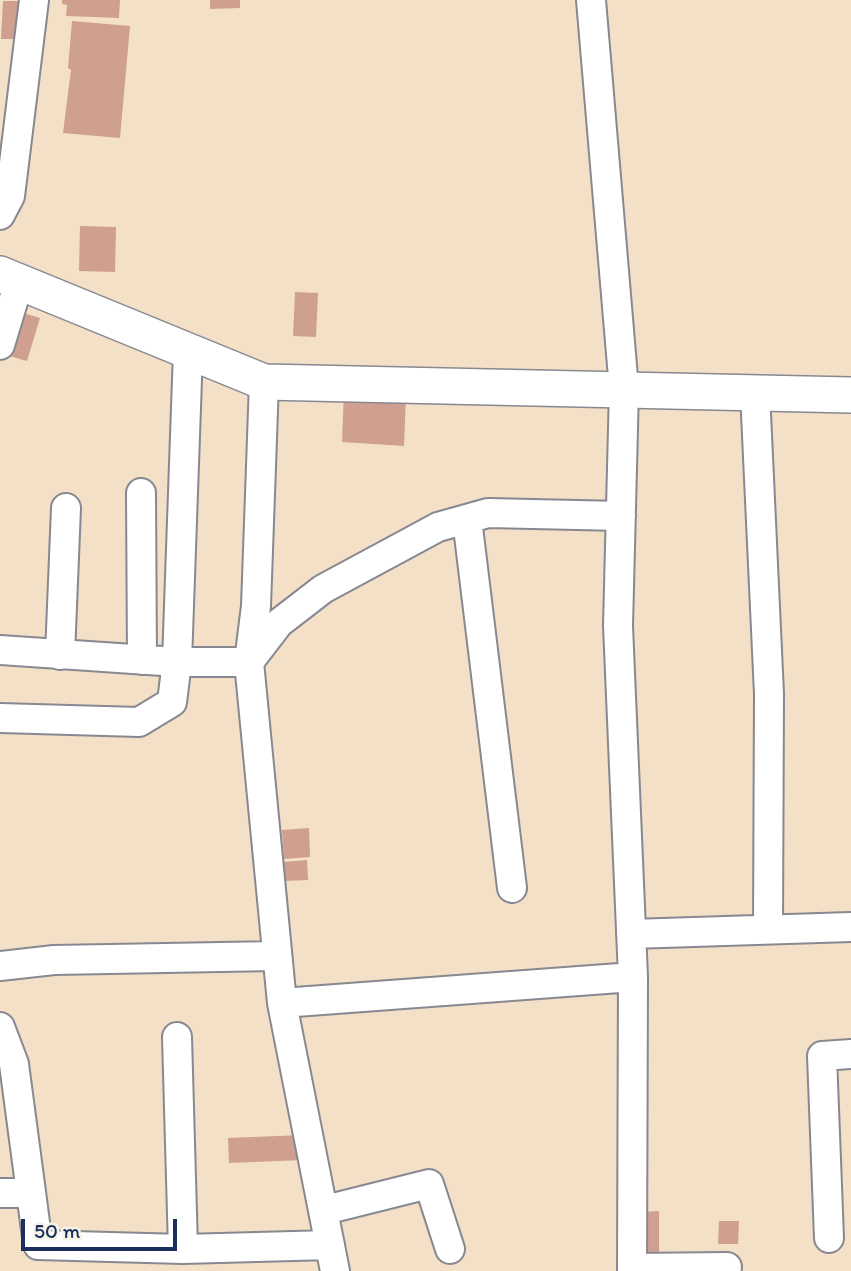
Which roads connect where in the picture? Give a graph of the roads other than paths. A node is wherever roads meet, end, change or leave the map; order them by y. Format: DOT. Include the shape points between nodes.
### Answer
graph roads {
  1 [pos="34,0"];
  2 [pos="591,0"];
  3 [pos="0,215"];
  4 [pos="9,278"];
  5 [pos="0,345"];
  6 [pos="188,351"];
  7 [pos="264,382"];
  8 [pos="624,389"];
  9 [pos="755,392"];
  10 [pos="851,395"];
  11 [pos="141,493"];
  12 [pos="66,508"];
  13 [pos="621,516"];
  14 [pos="467,519"];
  15 [pos="0,650"];
  16 [pos="60,655"];
  17 [pos="142,660"];
  18 [pos="177,662"];
  19 [pos="249,662"];
  20 [pos="0,718"];
  21 [pos="512,888"];
  22 [pos="851,927"];
  23 [pos="768,928"];
  24 [pos="631,934"];
  25 [pos="276,956"];
  26 [pos="0,967"];
  27 [pos="633,977"];
  28 [pos="282,1003"];
  29 [pos="0,1027"];
  30 [pos="177,1037"];
  31 [pos="851,1054"];
  32 [pos="0,1193"];
  33 [pos="30,1193"];
  34 [pos="324,1210"];
  35 [pos="829,1238"];
  36 [pos="183,1249"];
  37 [pos="450,1249"];
  38 [pos="333,1258"];
  39 [pos="727,1267"];
  40 [pos="632,1270"];
  1 -- 3 [label="street" via="10,196"];
  2 -- 8 [label="street"];
  4 -- 5 [label="street"];
  4 -- 6 [label="main road"];
  6 -- 7 [label="main road"];
  6 -- 18 [label="street"];
  7 -- 8 [label="main road"];
  7 -- 19 [label="street" via="256,606"];
  8 -- 9 [label="main road"];
  8 -- 13 [label="street"];
  9 -- 10 [label="main road"];
  9 -- 23 [label="street" via="769,694"];
  11 -- 17 [label="street"];
  12 -- 16 [label="street"];
  13 -- 14 [label="street" via="488,513"];
  13 -- 24 [label="street" via="618,626"];
  14 -- 19 [label="street" via="438,527 323,589 279,623"];
  14 -- 21 [label="street"];
  15 -- 16 [label="street"];
  16 -- 17 [label="street"];
  17 -- 18 [label="street"];
  18 -- 19 [label="street"];
  18 -- 20 [label="street" via="172,702 139,722"];
  19 -- 25 [label="street"];
  22 -- 23 [label="street"];
  23 -- 24 [label="street"];
  24 -- 27 [label="street"];
  25 -- 26 [label="street" via="54,960"];
  25 -- 28 [label="street"];
  27 -- 28 [label="street"];
  27 -- 40 [label="street"];
  28 -- 34 [label="street"];
  29 -- 33 [label="street" via="15,1064"];
  30 -- 36 [label="street"];
  31 -- 35 [label="street" via="822,1056"];
  32 -- 33 [label="street"];
  33 -- 36 [label="street" via="38,1245"];
  34 -- 37 [label="street" via="429,1184"];
  34 -- 38 [label="street"];
  36 -- 38 [label="street"];
  39 -- 40 [label="street"];
}
